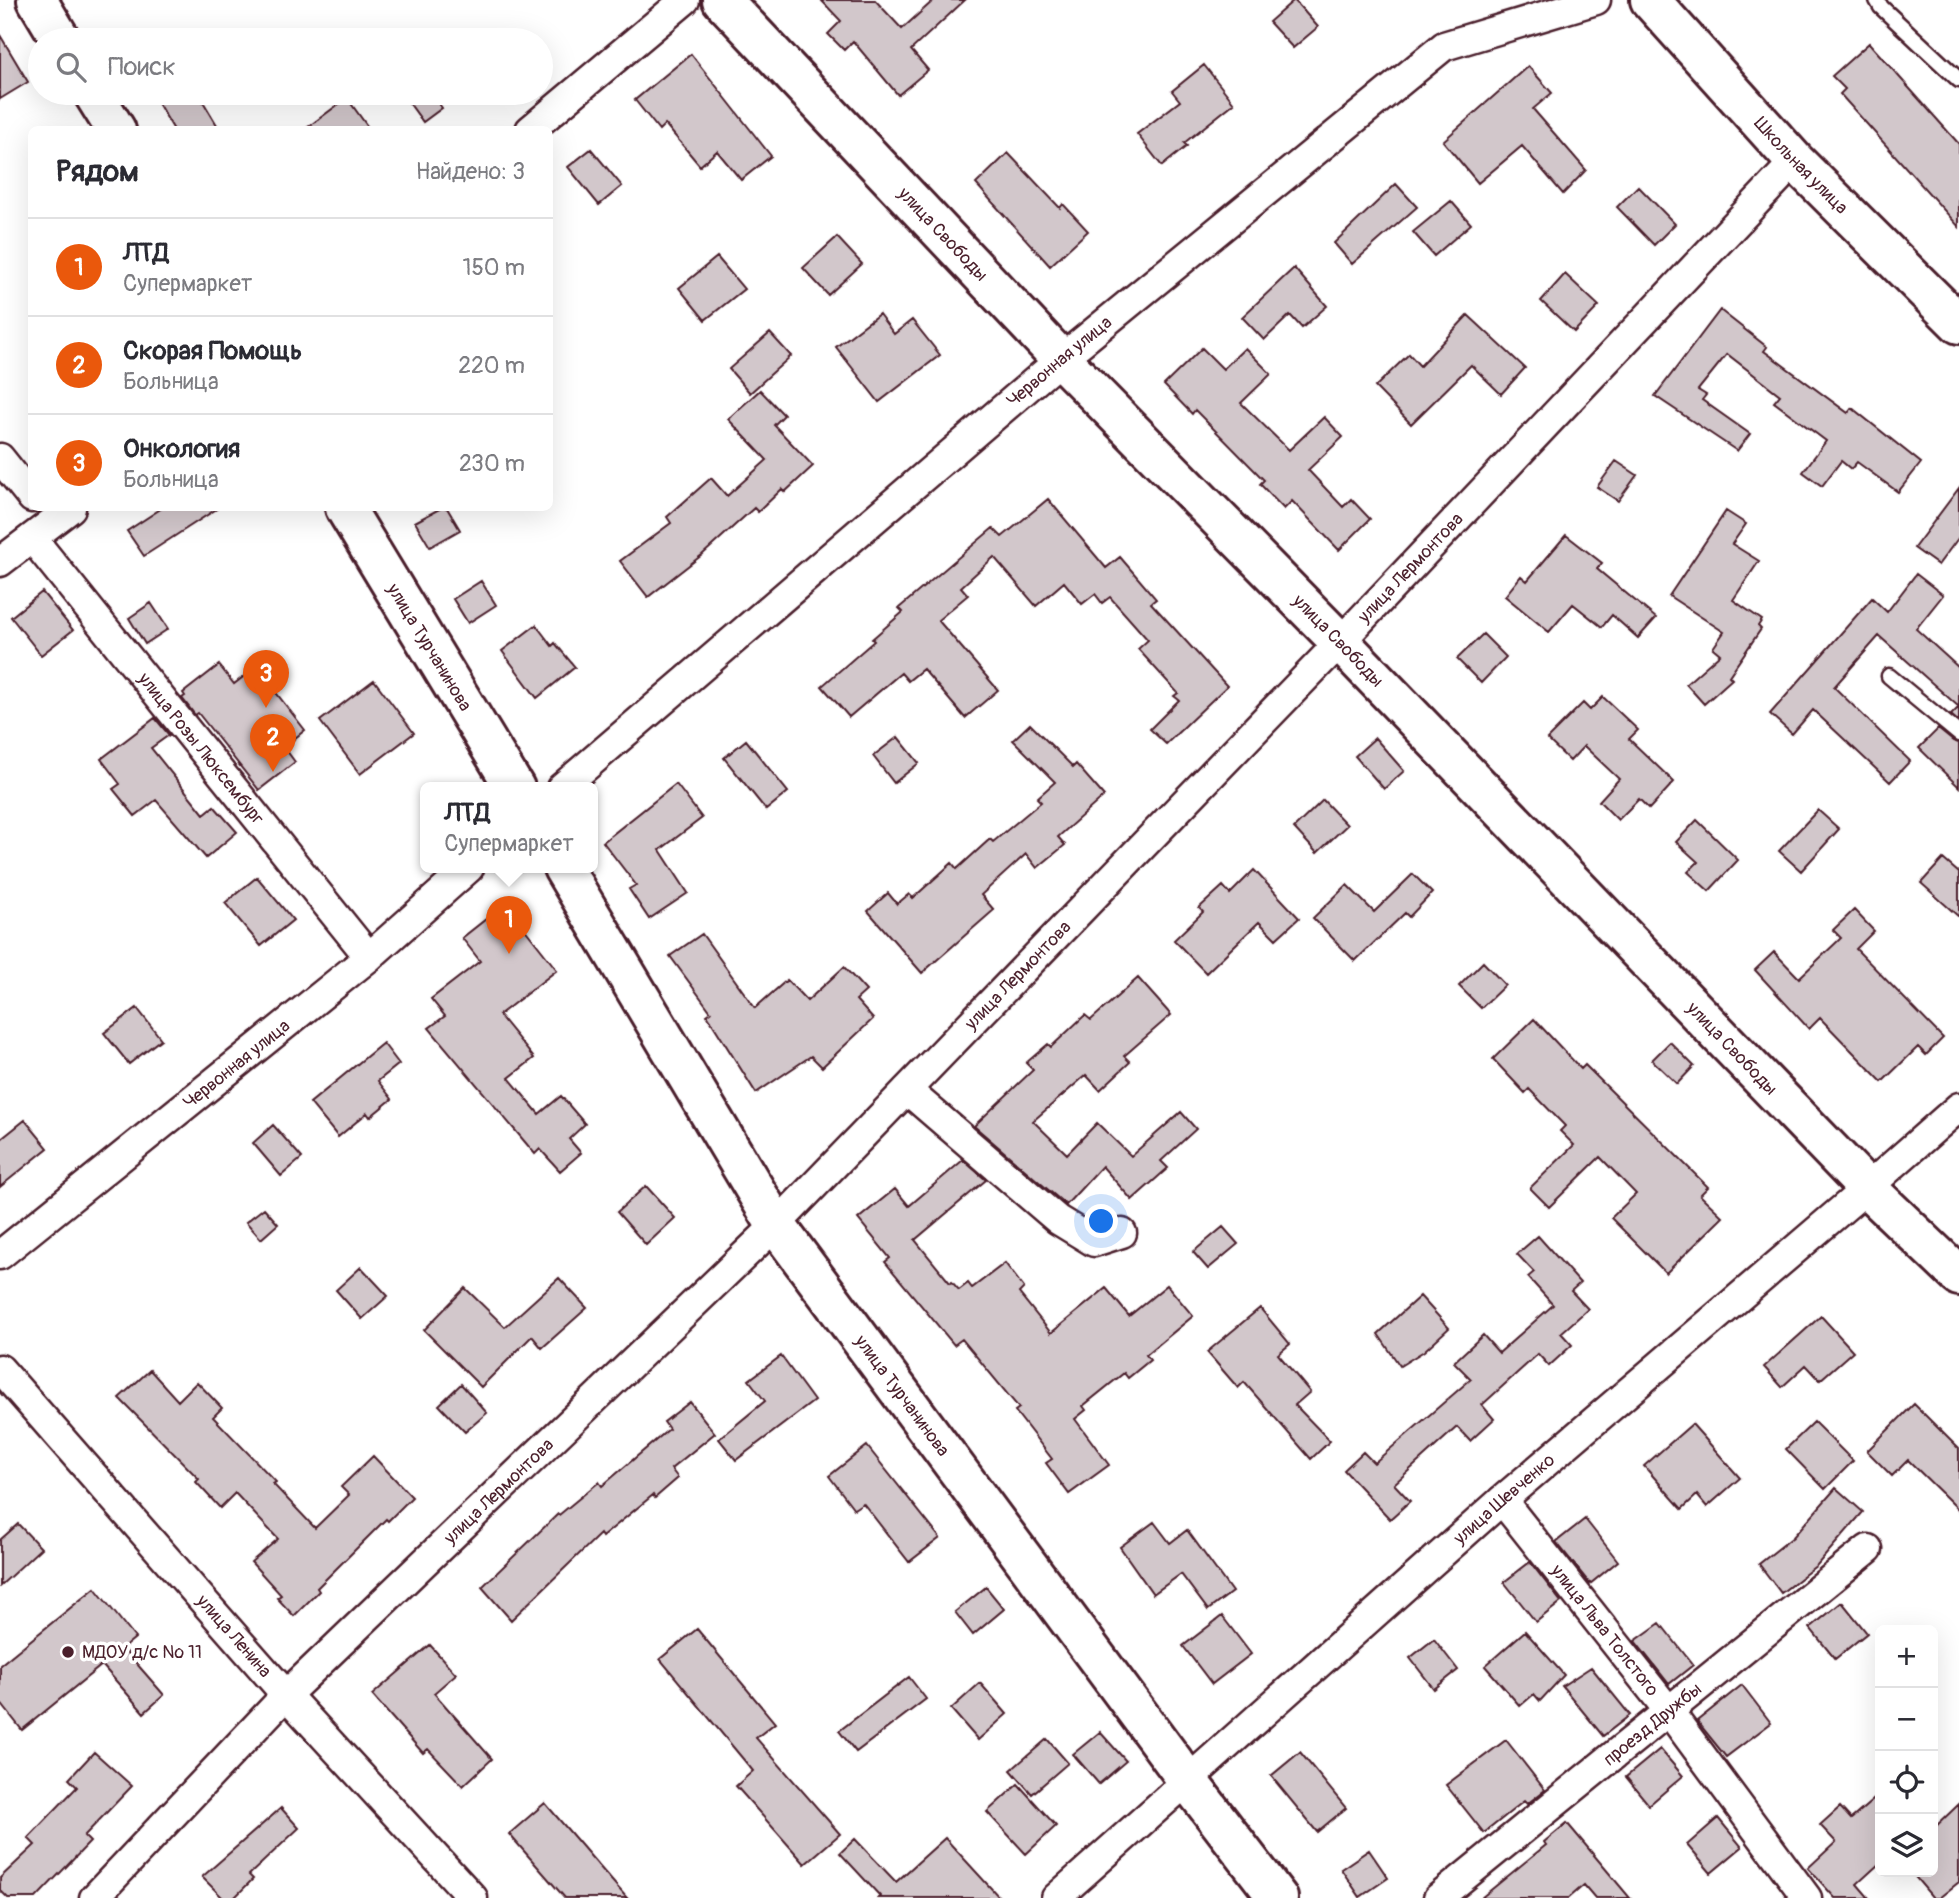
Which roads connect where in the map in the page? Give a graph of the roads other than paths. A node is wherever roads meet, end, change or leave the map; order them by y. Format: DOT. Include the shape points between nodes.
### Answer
graph roads {
  1 [pos="37,0"];
  2 [pos="685,0"];
  3 [pos="722,0"];
  4 [pos="1596,0"];
  5 [pos="1650,0"];
  6 [pos="1877,0"];
  7 [pos="54,28"];
  8 [pos="1959,80"];
  9 [pos="100,105"];
  10 [pos="114,126"];
  11 [pos="535,126"];
  12 [pos="1795,161"];
  13 [pos="1959,324"];
  14 [pos="1061,359"];
  15 [pos="0,458"];
  16 [pos="28,493"];
  17 [pos="347,511"];
  18 [pos="48,519"];
  19 [pos="0,562"];
  20 [pos="1340,642"];
  21 [pos="1889,676"];
  22 [pos="1959,734"];
  23 [pos="510,782"];
  24 [pos="568,782"];
  25 [pos="463,873"];
  26 [pos="566,873"];
  27 [pos="369,957"];
  28 [pos="906,1090"];
  29 [pos="1959,1107"];
  30 [pos="1867,1188"];
  31 [pos="776,1225"];
  32 [pos="1122,1233"];
  33 [pos="0,1255"];
  34 [pos="1959,1276"];
  35 [pos="0,1369"];
  36 [pos="1502,1500"];
  37 [pos="1868,1549"];
  38 [pos="286,1695"];
  39 [pos="1668,1710"];
  40 [pos="1188,1780"];
  41 [pos="94,1898"];
  42 [pos="473,1898"];
  43 [pos="1056,1898"];
  44 [pos="1278,1898"];
  45 [pos="1438,1898"];
  46 [pos="1807,1898"];
  1 -- 7 [label="street"];
  2 -- 11 [label="street"];
  3 -- 14 [label="street, улица Свободы"];
  4 -- 14 [label="street, Червонная улица" via="1444,47"];
  5 -- 12 [label="street, Школьная улица"];
  6 -- 8 [label="lane"];
  9 -- 10 [label="street"];
  12 -- 13 [label="street, Школьная улица"];
  12 -- 20 [label="street, улица Лермонтова"];
  14 -- 20 [label="street, улица Свободы"];
  14 -- 24 [label="street, Червонная улица"];
  15 -- 16 [label="street"];
  17 -- 23 [label="street, улица Турчанинова"];
  18 -- 19 [label="street"];
  18 -- 27 [label="street, улица Розы Люксембург"];
  20 -- 28 [label="street, улица Лермонтова"];
  20 -- 30 [label="street, улица Свободы"];
  21 -- 22 [label="lane"];
  25 -- 27 [label="street, Червонная улица"];
  26 -- 31 [label="street, улица Турчанинова"];
  27 -- 33 [label="street, Червонная улица"];
  28 -- 31 [label="street, улица Лермонтова"];
  28 -- 32 [label="street" via="1058,1220 1094,1242"];
  29 -- 30 [label="street, улица Шевченко"];
  30 -- 34 [label="street, улица Свободы"];
  30 -- 36 [label="street, улица Шевченко"];
  31 -- 38 [label="street, улица Лермонтова"];
  31 -- 40 [label="street, улица Турчанинова"];
  35 -- 38 [label="street, улица Ленина"];
  36 -- 39 [label="street, улица Льва Толстого"];
  36 -- 40 [label="street, улица Шевченко"];
  37 -- 39 [label="street, проезд Дружбы"];
  38 -- 41 [label="street, улица Лермонтова"];
  38 -- 42 [label="street, улица Ленина"];
  39 -- 45 [label="street, проезд Дружбы"];
  39 -- 46 [label="street, улица Льва Толстого"];
  40 -- 43 [label="street, улица Шевченко"];
  40 -- 44 [label="street, улица Турчанинова"];
}
